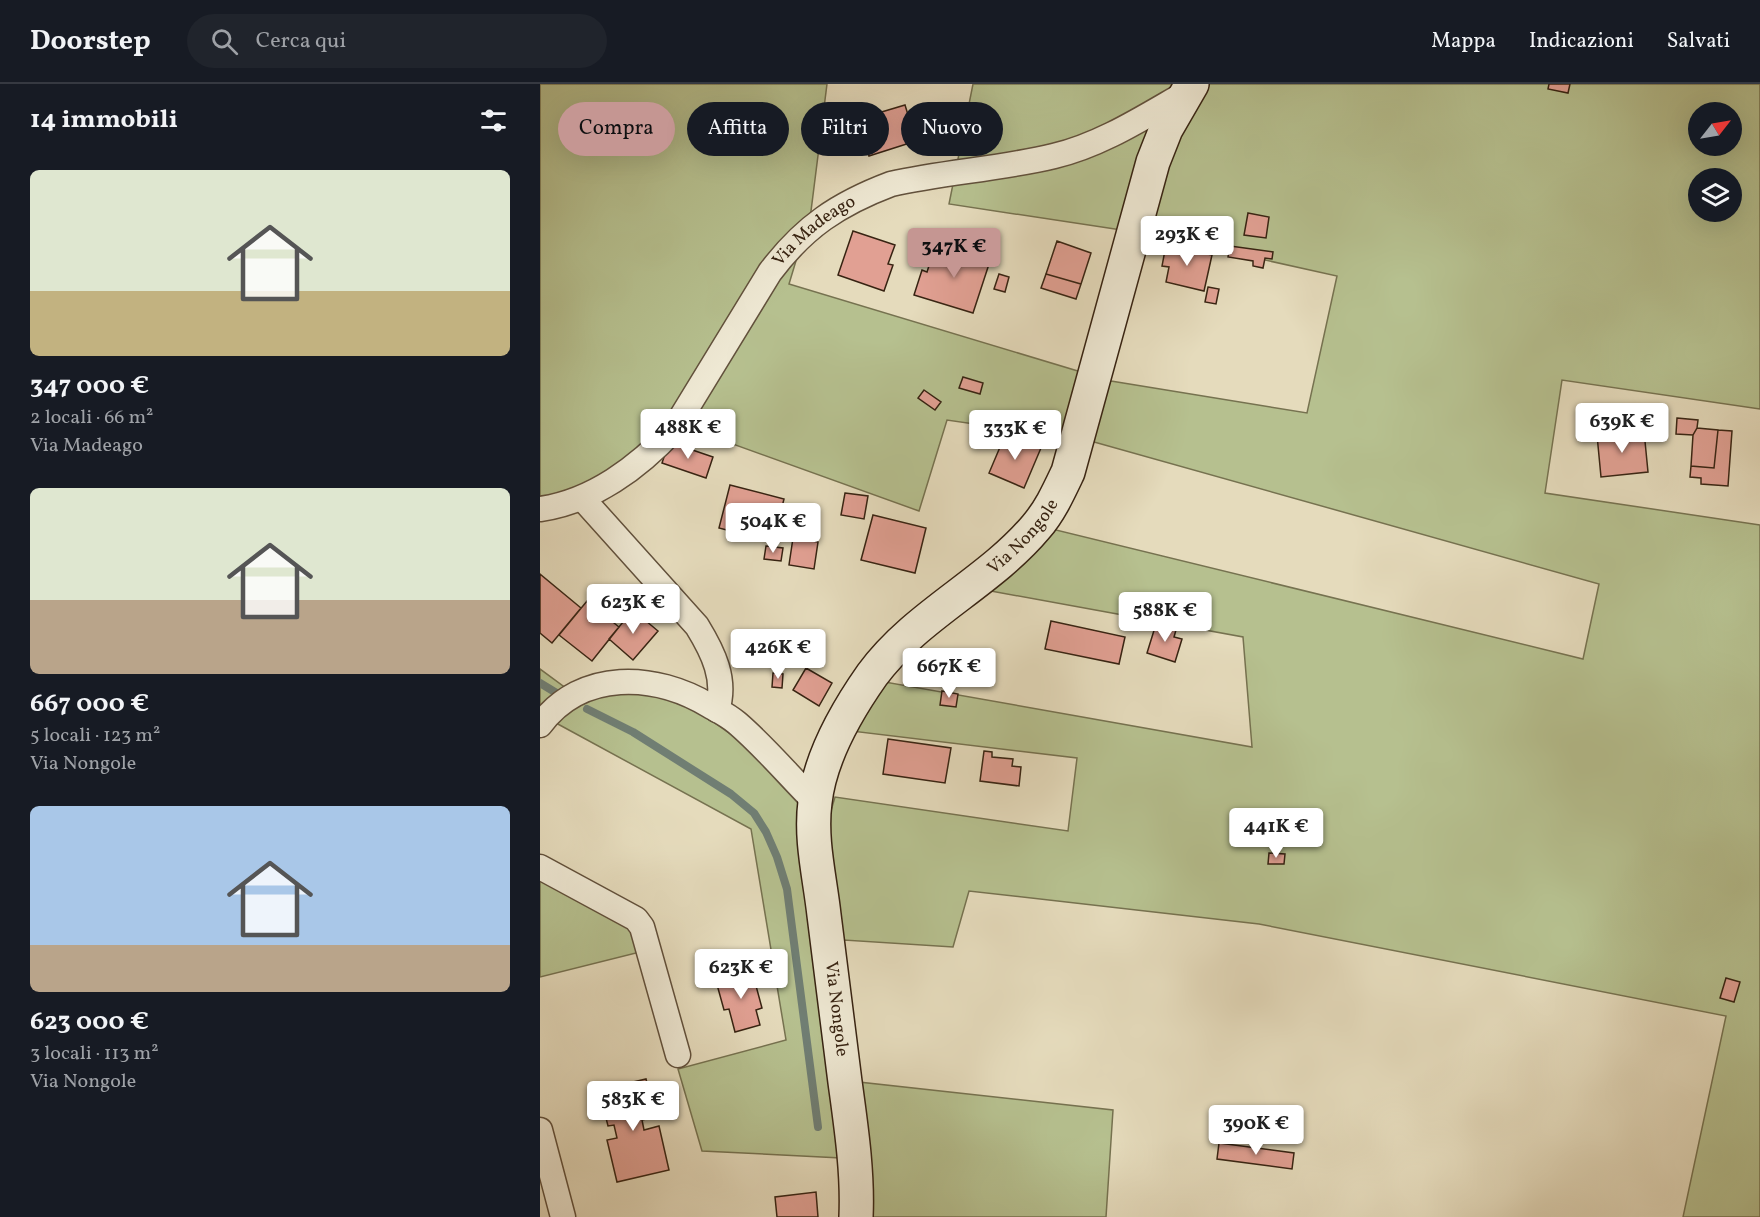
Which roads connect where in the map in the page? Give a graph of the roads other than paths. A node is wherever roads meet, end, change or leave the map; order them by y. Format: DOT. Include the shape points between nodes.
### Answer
graph roads {
  1 [pos="1189,88"];
  2 [pos="582,498"];
  3 [pos="540,509"];
  4 [pos="717,710"];
  5 [pos="540,725"];
  6 [pos="815,802"];
  7 [pos="540,867"];
  8 [pos="678,1055"];
  9 [pos="540,1130"];
  10 [pos="563,1217"];
  11 [pos="856,1217"];
  1 -- 2 [label="street, Via Madeago" via="1127,126 1072,150 891,184 829,214 805,231 770,272 674,429 638,462"];
  1 -- 6 [label="street, Via Nongole" via="1153,162 1068,472 1059,492 1038,525 1008,556 924,622 874,673 831,747"];
  2 -- 3 [label="street, Via Madeago"];
  2 -- 4 [label="street" via="697,626 714,656 721,687"];
  4 -- 5 [label="street" via="660,685 607,682 583,689"];
  4 -- 6 [label="street" via="736,722"];
  6 -- 11 [label="street, Via Nongole" via="815,852 853,1142"];
  7 -- 8 [label="street" via="636,919 642,927"];
  9 -- 10 [label="street"];
}
